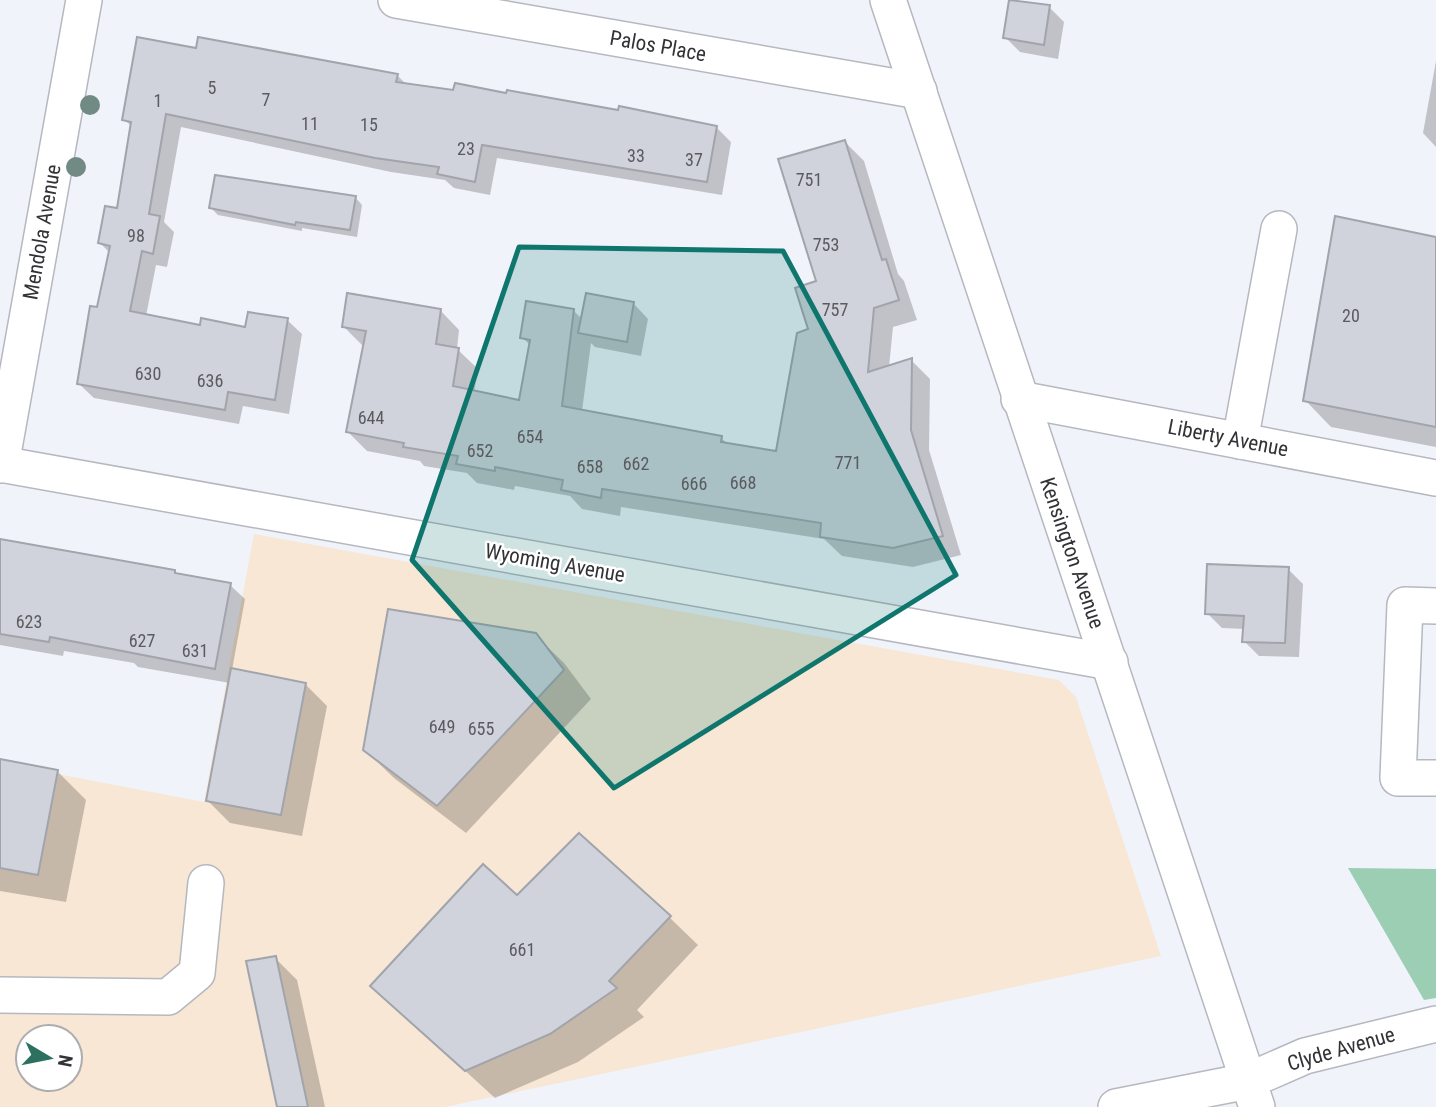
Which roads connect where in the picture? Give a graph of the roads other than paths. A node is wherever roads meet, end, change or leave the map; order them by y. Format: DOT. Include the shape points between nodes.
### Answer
graph roads {
  1 [pos="84,0"];
  2 [pos="397,0"];
  3 [pos="888,0"];
  4 [pos="919,91"];
  5 [pos="1279,229"];
  6 [pos="1019,399"];
  7 [pos="1240,441"];
  8 [pos="1,464"];
  9 [pos="1436,478"];
  10 [pos="1436,606"];
  11 [pos="1110,662"];
  12 [pos="1436,778"];
  13 [pos="206,883"];
  14 [pos="0,995"];
  15 [pos="1436,1024"];
  16 [pos="1252,1094"];
  17 [pos="1116,1107"];
  1 -- 8 [label="street, Mendola Avenue"];
  2 -- 4 [label="street, Palos Place"];
  3 -- 4 [label="street, Kensington Avenue"];
  4 -- 6 [label="street, Kensington Avenue"];
  5 -- 7 [label="street"];
  6 -- 7 [label="street, Liberty Avenue"];
  6 -- 11 [label="street, Kensington Avenue"];
  7 -- 9 [label="street, Liberty Avenue"];
  8 -- 11 [label="street, Wyoming Avenue"];
  10 -- 12 [label="street" via="1405,606 1398,778"];
  11 -- 16 [label="street, Kensington Avenue"];
  13 -- 14 [label="street" via="197,973 168,997"];
  15 -- 16 [label="street, Clyde Avenue" via="1305,1056"];
  16 -- 17 [label="street, Clyde Avenue"];
}
